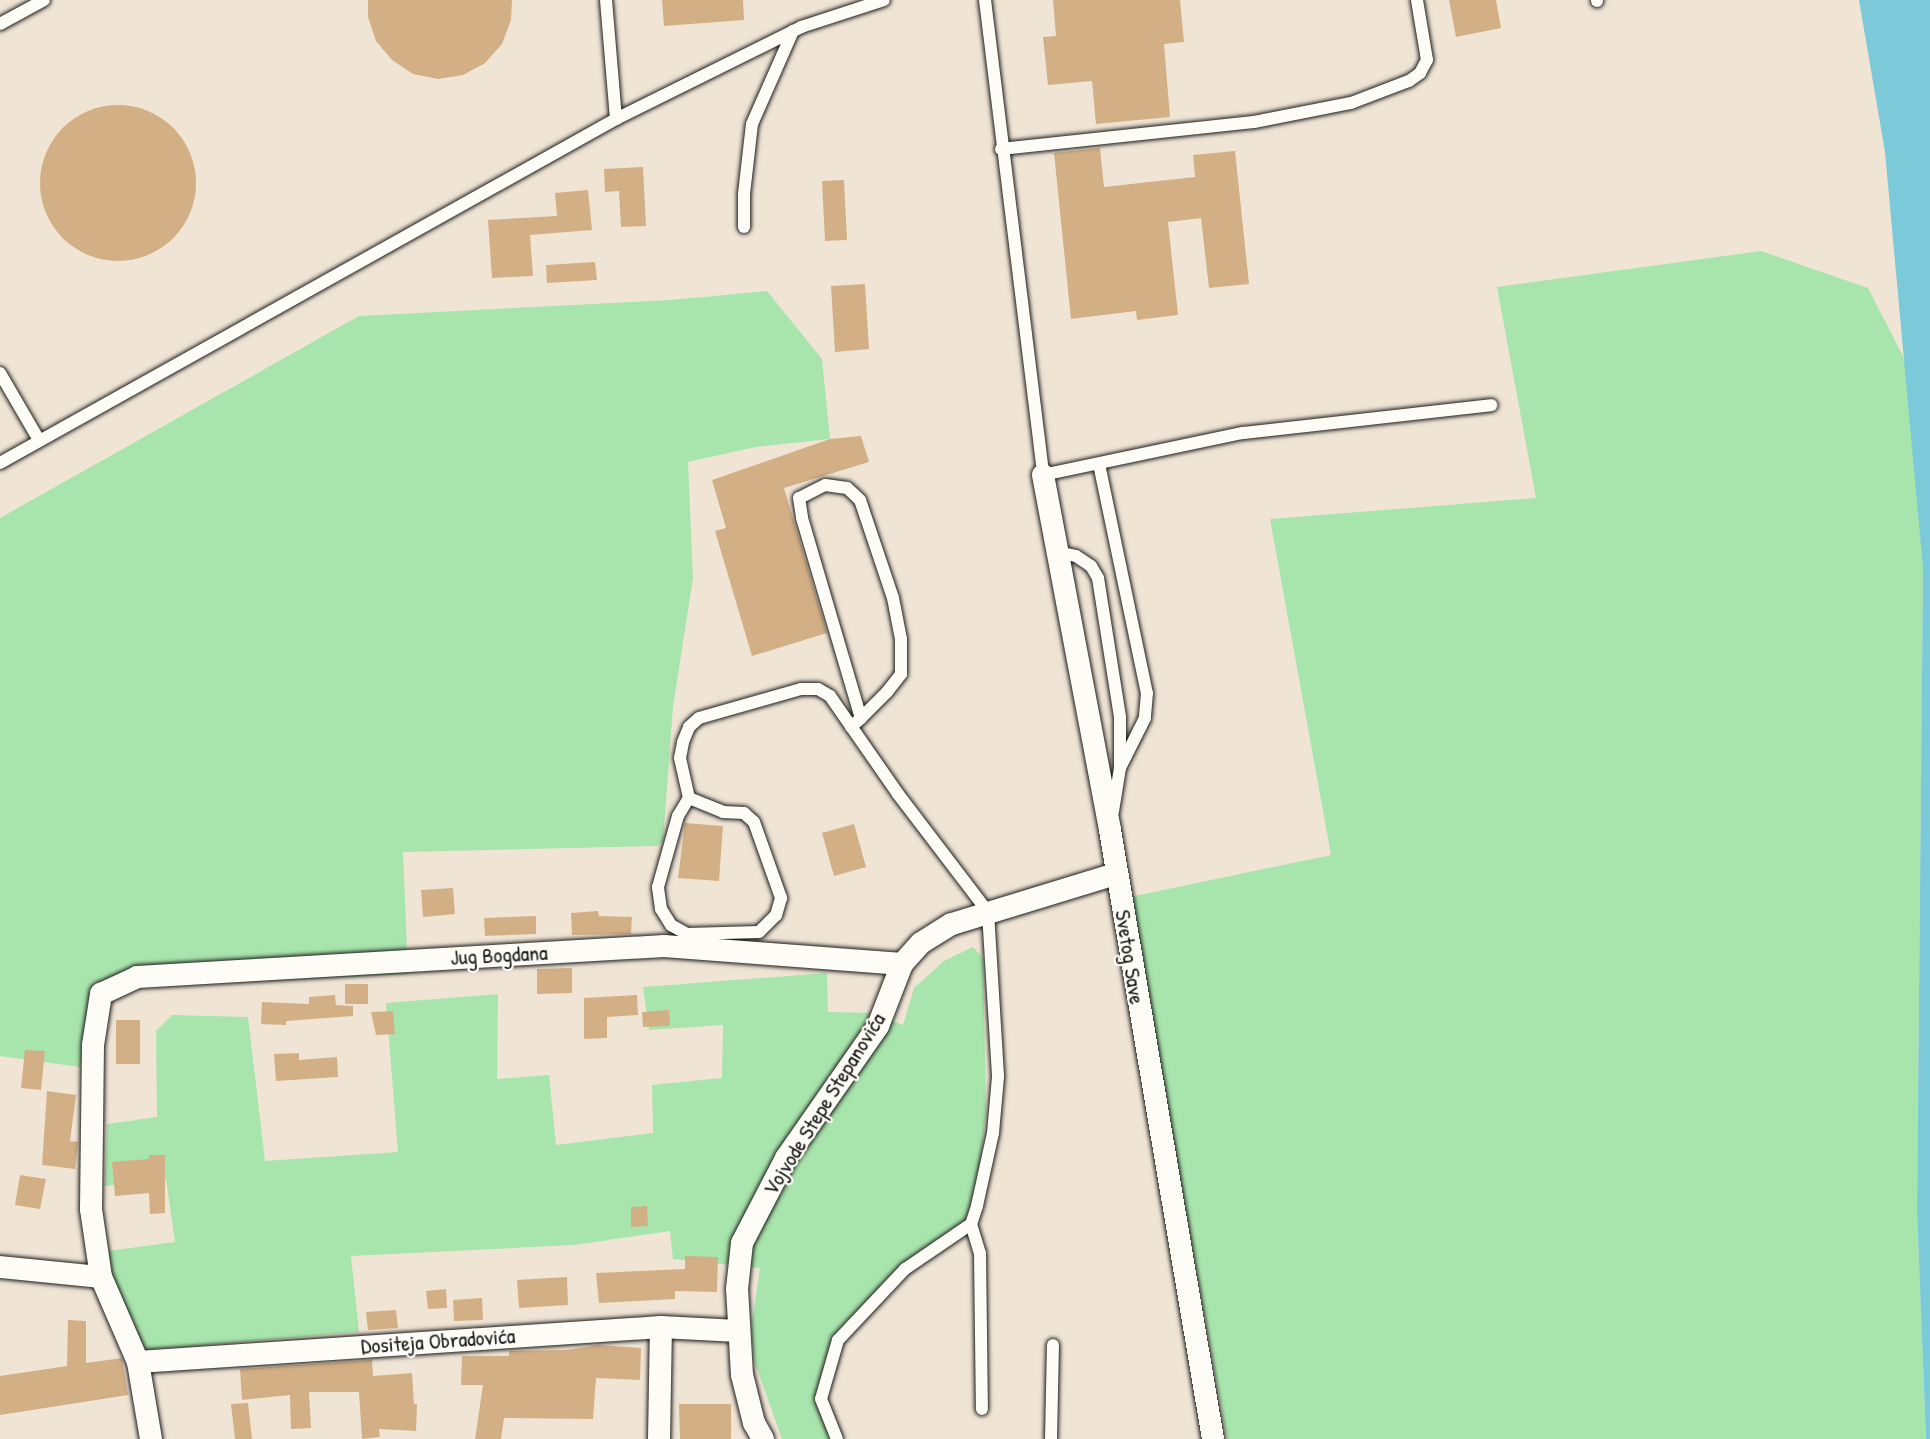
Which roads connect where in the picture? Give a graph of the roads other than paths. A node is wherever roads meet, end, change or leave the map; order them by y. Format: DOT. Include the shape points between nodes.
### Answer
graph roads {
  1 [pos="44,0"];
  2 [pos="606,0"];
  3 [pos="884,0"];
  4 [pos="985,0"];
  5 [pos="1417,0"];
  6 [pos="0,24"];
  7 [pos="793,31"];
  8 [pos="616,119"];
  9 [pos="1001,149"];
  10 [pos="744,227"];
  11 [pos="0,374"];
  12 [pos="1491,405"];
  13 [pos="39,440"];
  14 [pos="0,463"];
  15 [pos="1099,464"];
  16 [pos="1042,476"];
  17 [pos="1056,552"];
  18 [pos="861,718"];
  19 [pos="851,727"];
  20 [pos="1120,768"];
  21 [pos="689,798"];
  22 [pos="1110,830"];
  23 [pos="1116,874"];
  24 [pos="988,912"];
  25 [pos="902,964"];
  26 [pos="970,1224"];
  27 [pos="0,1267"];
  28 [pos="101,1277"];
  29 [pos="661,1327"];
  30 [pos="738,1331"];
  31 [pos="1053,1345"];
  32 [pos="138,1362"];
  33 [pos="982,1409"];
  34 [pos="151,1439"];
  35 [pos="659,1439"];
  36 [pos="763,1439"];
  37 [pos="837,1439"];
  38 [pos="1051,1439"];
  39 [pos="1214,1439"];
  1 -- 6 [label="lane"];
  2 -- 8 [label="lane"];
  3 -- 7 [label="lane"];
  4 -- 9 [label="lane"];
  5 -- 9 [label="lane" via="1427,60 1420,73 1352,103 1254,122"];
  7 -- 8 [label="lane"];
  7 -- 10 [label="lane" via="752,124"];
  8 -- 13 [label="lane"];
  9 -- 16 [label="lane"];
  11 -- 13 [label="lane"];
  12 -- 15 [label="lane" via="1243,433"];
  13 -- 14 [label="lane"];
  15 -- 16 [label="lane"];
  15 -- 20 [label="lane" via="1147,693 1145,718"];
  16 -- 17 [label="street, Svetog Save"];
  17 -- 20 [label="lane" via="1076,556 1091,566 1098,578 1119,695"];
  17 -- 22 [label="street, Svetog Save"];
  18 -- 18 [label="lane" via="901,674 901,639 893,598 860,500 847,488 825,485 799,498 802,518"];
  18 -- 19 [label="lane"];
  19 -- 21 [label="lane" via="830,696 818,689 801,688 699,718 689,727 680,758"];
  19 -- 24 [label="lane"];
  20 -- 22 [label="lane"];
  21 -- 21 [label="lane" via="678,816 658,887 661,909 672,925 687,934 759,932 776,915 781,898 754,822 744,813 723,812"];
  22 -- 23 [label="street, Svetog Save"];
  23 -- 24 [label="street, Vojvode Stepe Stepanovića"];
  23 -- 39 [label="street, Svetog Save"];
  24 -- 25 [label="street, Vojvode Stepe Stepanovića" via="952,924 921,943"];
  24 -- 26 [label="lane" via="998,1077 993,1133"];
  25 -- 28 [label="street, Jug Bogdana" via="664,946 137,977 100,994 93,1046 91,1209"];
  25 -- 30 [label="street, Vojvode Stepe Stepanovića" via="878,1026 786,1158 742,1243"];
  26 -- 33 [label="lane" via="980,1253"];
  26 -- 37 [label="lane" via="905,1269 838,1340 821,1399"];
  27 -- 28 [label="street"];
  28 -- 32 [label="street"];
  29 -- 30 [label="street, Dositeja Obradovića"];
  29 -- 32 [label="street, Dositeja Obradovića"];
  29 -- 35 [label="street"];
  30 -- 36 [label="street, Vojvode Stepe Stepanovića" via="742,1375 754,1423"];
  31 -- 38 [label="lane"];
  32 -- 34 [label="street"];
}
